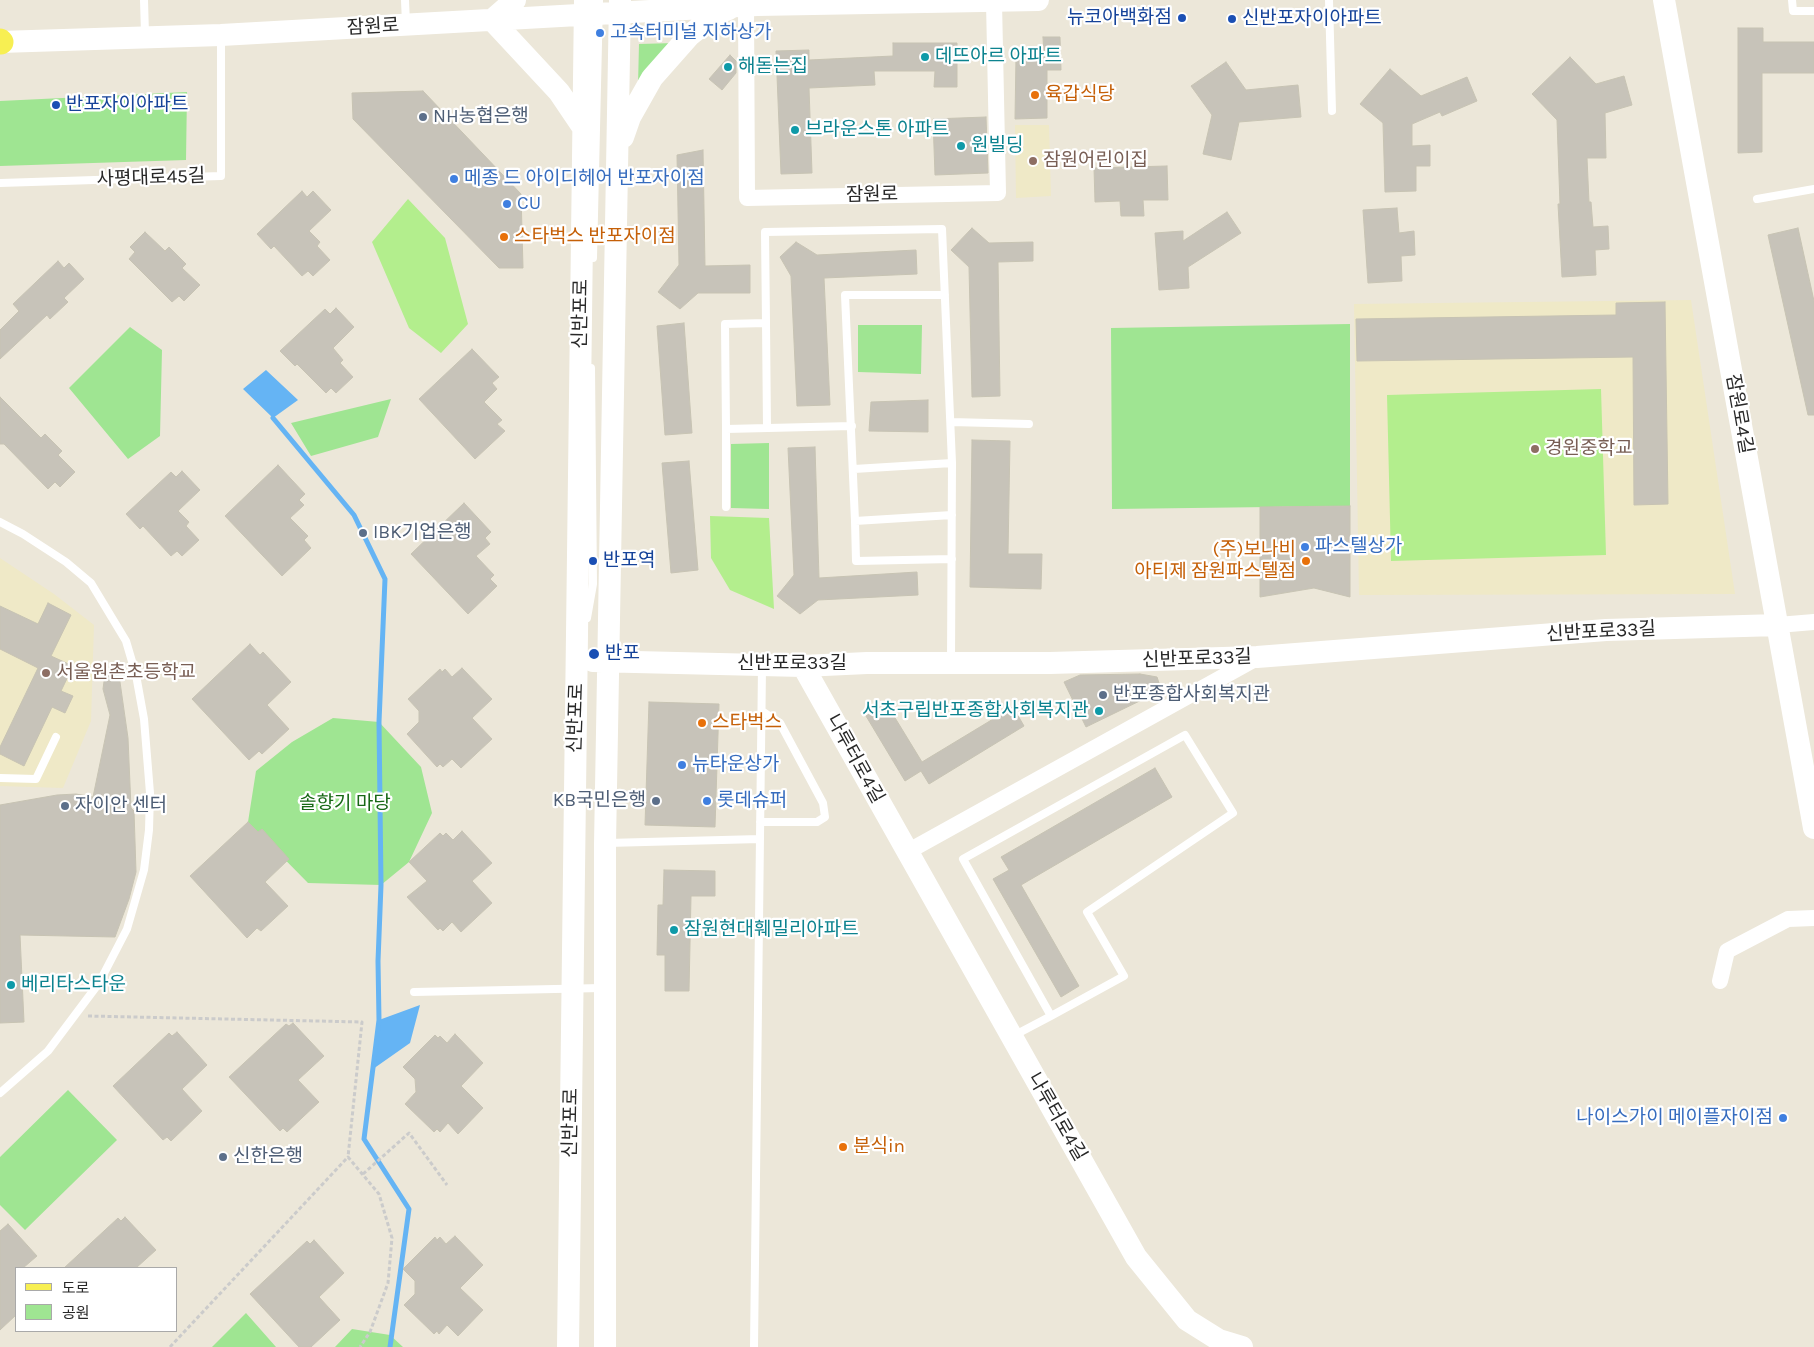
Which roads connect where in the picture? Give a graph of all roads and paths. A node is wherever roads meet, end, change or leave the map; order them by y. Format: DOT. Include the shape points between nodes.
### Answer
graph roads {
  1 [pos="144,0"];
  2 [pos="405,0"];
  3 [pos="515,0"];
  4 [pos="1038,0"];
  5 [pos="1329,0"];
  6 [pos="1664,0"];
  7 [pos="1792,0"];
  8 [pos="994,2"];
  9 [pos="742,4"];
  10 [pos="601,7"];
  11 [pos="1814,12"];
  12 [pos="492,20"];
  13 [pos="406,25"];
  14 [pos="221,35"];
  15 [pos="145,36"];
  16 [pos="0,42"];
  17 [pos="1332,111"];
  18 [pos="584,129"];
  19 [pos="617,161"];
  20 [pos="0,183"];
  21 [pos="1814,189"];
  22 [pos="1758,199"];
  23 [pos="592,270"];
  24 [pos="946,295"];
  25 [pos="581,297"];
  26 [pos="766,323"];
  27 [pos="589,331"];
  28 [pos="591,359"];
  29 [pos="951,422"];
  30 [pos="1029,424"];
  31 [pos="852,426"];
  32 [pos="767,428"];
  33 [pos="726,429"];
  34 [pos="952,463"];
  35 [pos="854,469"];
  36 [pos="726,507"];
  37 [pos="952,515"];
  38 [pos="855,521"];
  39 [pos="0,522"];
  40 [pos="952,559"];
  41 [pos="1814,622"];
  42 [pos="1778,625"];
  43 [pos="1257,657"];
  44 [pos="578,661"];
  45 [pos="608,661"];
  46 [pos="951,662"];
  47 [pos="762,665"];
  48 [pos="803,666"];
  49 [pos="762,711"];
  50 [pos="56,737"];
  51 [pos="0,778"];
  52 [pos="1810,783"];
  53 [pos="760,822"];
  54 [pos="1814,828"];
  55 [pos="760,839"];
  56 [pos="604,844"];
  57 [pos="907,852"];
  58 [pos="1814,918"];
  59 [pos="1720,981"];
  60 [pos="605,988"];
  61 [pos="572,989"];
  62 [pos="414,992"];
  63 [pos="74,1016"];
  64 [pos="1051,1016"];
  65 [pos="1012,1037"];
  66 [pos="0,1093"];
  67 [pos="348,1157"];
  68 [pos="363,1174"];
  69 [pos="447,1184"];
  70 [pos="170,1347"];
  71 [pos="360,1347"];
  72 [pos="568,1347"];
  73 [pos="605,1347"];
  74 [pos="754,1347"];
  75 [pos="1242,1347"];
  1 -- 15 [label="lane"];
  2 -- 13 [label="lane"];
  3 -- 12 [label="main road"];
  4 -- 8 [label="main road, 잠원로"];
  5 -- 17 [label="lane"];
  6 -- 42 [label="main road, 잠원로4길"];
  7 -- 11 [label="lane" via="1793,11"];
  8 -- 9 [label="main road, 잠원로"];
  8 -- 9 [label="street, 잠원로" via="998,193 756,198 747,198"];
  9 -- 10 [label="main road, 잠원로"];
  9 -- 19 [label="main road" via="718,13 695,31 652,78 630,117"];
  10 -- 12 [label="main road, 잠원로"];
  10 -- 18 [label="main road, 신반포로"];
  10 -- 19 [label="main road, 신반포로"];
  10 -- 23 [label="lane"];
  12 -- 13 [label="main road, 잠원로"];
  12 -- 18 [label="main road" via="559,92"];
  13 -- 14 [label="main road, 잠원로"];
  14 -- 15 [label="main road, 잠원로"];
  14 -- 20 [label="lane, 사평대로45길" via="221,176"];
  15 -- 16 [label="main road, 잠원로"];
  18 -- 25 [label="main road, 신반포로"];
  19 -- 45 [label="main road, 신반포로"];
  21 -- 22 [label="lane"];
  24 -- 26 [label="lane" via="942,228 765,232"];
  24 -- 29 [label="lane"];
  24 -- 31 [label="lane" via="844,295"];
  25 -- 27 [label="lane"];
  25 -- 44 [label="main road, 신반포로"];
  26 -- 32 [label="lane"];
  26 -- 33 [label="lane" via="725,324"];
  28 -- 44 [label="lane" via="593,584"];
  29 -- 30 [label="lane"];
  29 -- 34 [label="lane"];
  31 -- 32 [label="lane"];
  31 -- 35 [label="lane"];
  32 -- 33 [label="lane"];
  33 -- 36 [label="lane"];
  34 -- 35 [label="lane"];
  34 -- 37 [label="lane"];
  35 -- 38 [label="lane"];
  37 -- 38 [label="lane"];
  37 -- 40 [label="lane"];
  38 -- 40 [label="lane" via="856,561"];
  39 -- 63 [label="lane" via="66,562 91,583 126,641 144,719 150,793 144,870 126,929 99,983"];
  40 -- 46 [label="lane"];
  41 -- 42 [label="street, 신반포로33길"];
  42 -- 43 [label="main road, 신반포로33길" via="1606,630"];
  42 -- 52 [label="main road, 잠원로4길"];
  43 -- 46 [label="main road, 신반포로33길" via="1050,663"];
  43 -- 57 [label="street"];
  44 -- 45 [label="main road, 신반포로33길"];
  44 -- 61 [label="main road, 신반포로"];
  45 -- 47 [label="main road, 신반포로33길"];
  45 -- 56 [label="main road, 신반포로"];
  45 -- 60 [label="lane" via="602,703 599,930"];
  46 -- 48 [label="main road, 신반포로33길"];
  47 -- 48 [label="main road, 신반포로33길"];
  47 -- 49 [label="lane"];
  48 -- 57 [label="main road, 나루터로4길"];
  49 -- 53 [label="lane"];
  49 -- 53 [label="lane" via="780,723 822,803 825,817 817,822"];
  50 -- 51 [label="lane" via="36,779"];
  52 -- 54 [label="main road, 잠원로4길"];
  53 -- 55 [label="lane"];
  55 -- 56 [label="lane"];
  55 -- 74 [label="lane"];
  56 -- 60 [label="main road, 신반포로"];
  57 -- 65 [label="main road, 나루터로4길"];
  58 -- 59 [label="street" via="1788,919 1727,951"];
  60 -- 61 [label="lane"];
  60 -- 73 [label="main road, 신반포로"];
  61 -- 62 [label="lane"];
  61 -- 72 [label="main road, 신반포로"];
  63 -- 66 [label="lane" via="48,1050"];
  63 -- 67 [label="path" via="362,1022"];
  64 -- 64 [label="lane" via="1124,976 1087,912 1232,813 1185,735 963,858"];
  64 -- 65 [label="lane"];
  65 -- 75 [label="main road, 나루터로4길" via="1136,1256 1187,1320 1219,1340"];
  67 -- 68 [label="path"];
  67 -- 70 [label="path"];
  68 -- 69 [label="path" via="409,1133"];
  68 -- 71 [label="path" via="379,1194 392,1238 388,1283 370,1332"];
}
